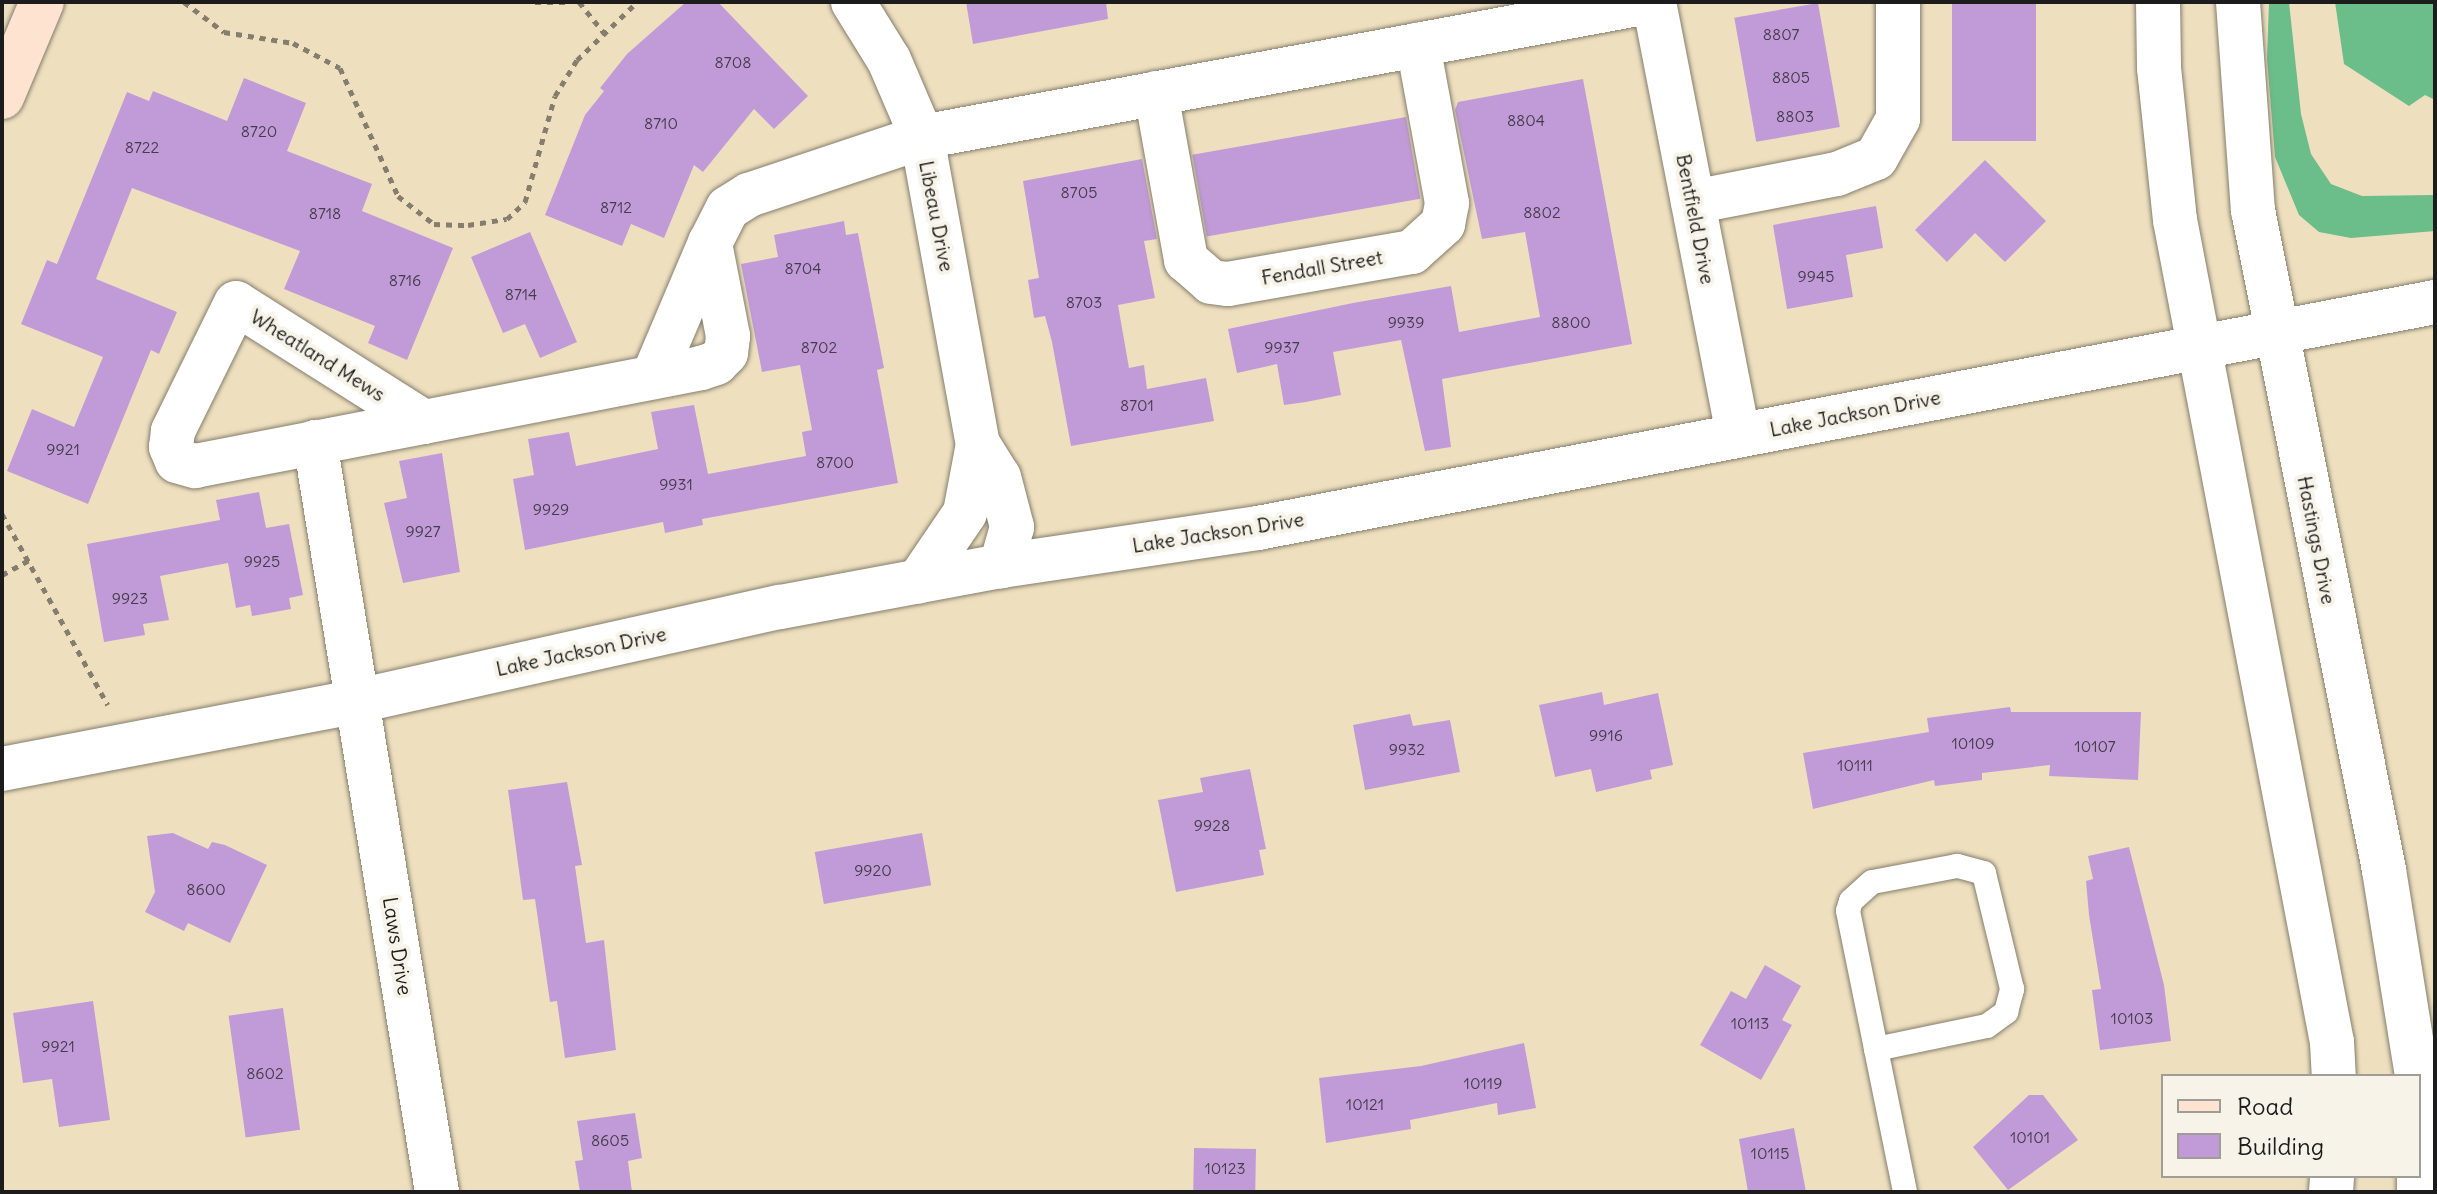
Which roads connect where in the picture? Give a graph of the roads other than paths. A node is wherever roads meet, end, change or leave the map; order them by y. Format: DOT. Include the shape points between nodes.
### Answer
graph roads {
  1 [pos="42,2"];
  2 [pos="853,2"];
  3 [pos="1648,2"];
  4 [pos="1654,2"];
  5 [pos="1898,2"];
  6 [pos="2158,2"];
  7 [pos="2238,2"];
  8 [pos="1418,45"];
  9 [pos="1156,93"];
  10 [pos="2,97"];
  11 [pos="922,137"];
  12 [pos="1693,202"];
  13 [pos="710,243"];
  14 [pos="2435,302"];
  15 [pos="2274,332"];
  16 [pos="2197,347"];
  17 [pos="653,377"];
  18 [pos="424,422"];
  19 [pos="1738,435"];
  20 [pos="315,442"];
  21 [pos="978,444"];
  22 [pos="1001,566"];
  23 [pos="918,582"];
  24 [pos="358,701"];
  25 [pos="2,769"];
  26 [pos="1876,1049"];
  27 [pos="2334,1074"];
  28 [pos="2417,1074"];
  29 [pos="437,1192"];
  30 [pos="1905,1192"];
  1 -- 10 [label="main road"];
  2 -- 11 [label="street, Libeau Drive" via="889,60"];
  3 -- 8 [label="street"];
  4 -- 12 [label="street, Bentfield Drive"];
  5 -- 12 [label="street" via="1898,119 1876,158 1837,174"];
  6 -- 16 [label="street" via="2159,68 2175,220"];
  7 -- 15 [label="street, Hastings Drive" via="2244,141"];
  8 -- 9 [label="street"];
  8 -- 9 [label="street, Fendall Street" via="1447,203 1443,224 1412,252 1228,284 1211,282 1186,260"];
  9 -- 11 [label="street"];
  11 -- 13 [label="street" via="749,195 728,208"];
  11 -- 21 [label="street, Libeau Drive"];
  12 -- 19 [label="street, Bentfield Drive"];
  13 -- 17 [label="street"];
  13 -- 17 [label="street, Wheatland Mews" via="728,336 726,353 716,363"];
  14 -- 15 [label="street, Lake Jackson Drive"];
  15 -- 16 [label="street, Lake Jackson Drive"];
  15 -- 28 [label="street, Hastings Drive" via="2384,870"];
  16 -- 19 [label="street, Lake Jackson Drive"];
  16 -- 27 [label="street" via="2264,674"];
  17 -- 18 [label="street, Wheatland Mews"];
  18 -- 20 [label="street, Wheatland Mews"];
  18 -- 20 [label="street, Wheatland Mews" via="236,303 173,431 177,461 195,466"];
  19 -- 22 [label="street, Lake Jackson Drive" via="1258,528"];
  20 -- 24 [label="street"];
  21 -- 22 [label="street, Libeau Drive" via="999,477 1012,527"];
  21 -- 23 [label="street, Libeau Drive" via="965,513"];
  22 -- 23 [label="street, Lake Jackson Drive"];
  23 -- 24 [label="street, Lake Jackson Drive"];
  24 -- 25 [label="street, Lake Jackson Drive"];
  24 -- 29 [label="street, Laws Drive"];
  26 -- 26 [label="lane" via="1851,901 1872,882 1957,866 1984,873 1992,887 2012,989 2006,1012 1987,1026"];
  26 -- 30 [label="lane"];
}
